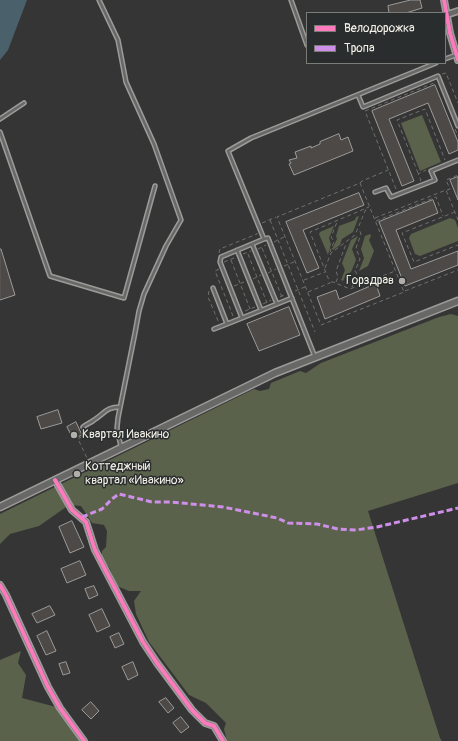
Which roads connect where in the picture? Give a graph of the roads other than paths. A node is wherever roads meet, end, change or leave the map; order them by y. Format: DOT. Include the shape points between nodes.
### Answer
graph roads {
  1 [pos="99,0"];
  2 [pos="291,0"];
  3 [pos="444,0"];
  4 [pos="458,11"];
  5 [pos="446,12"];
  6 [pos="446,15"];
  7 [pos="306,42"];
  8 [pos="457,57"];
  9 [pos="446,60"];
  10 [pos="434,64"];
  11 [pos="358,95"];
  12 [pos="24,103"];
  13 [pos="0,119"];
  14 [pos="458,126"];
  15 [pos="0,132"];
  16 [pos="458,160"];
  17 [pos="156,186"];
  18 [pos="375,192"];
  19 [pos="264,239"];
  20 [pos="252,244"];
  21 [pos="237,250"];
  22 [pos="212,288"];
  23 [pos="292,298"];
  24 [pos="458,301"];
  25 [pos="277,304"];
  26 [pos="261,310"];
  27 [pos="242,318"];
  28 [pos="227,324"];
  29 [pos="214,329"];
  30 [pos="315,358"];
  31 [pos="120,407"];
  32 [pos="83,427"];
  33 [pos="122,448"];
  34 [pos="55,480"];
  35 [pos="0,507"];
  36 [pos="0,585"];
  37 [pos="84,741"];
  38 [pos="223,741"];
  1 -- 31 [label="lane" via="118,40 126,82 154,144 181,220 144,294"];
  2 -- 7 [label="lane"];
  3 -- 5 [label="street"];
  4 -- 6 [label="street"];
  6 -- 8 [label="street"];
  8 -- 9 [label="lane"];
  10 -- 11 [label="lane"];
  11 -- 14 [label="lane" via="363,107 438,76"];
  11 -- 19 [label="lane" via="252,138 228,151"];
  12 -- 13 [label="lane"];
  15 -- 17 [label="lane" via="50,276 124,298"];
  16 -- 18 [label="lane" via="431,171 435,180 391,197 386,188"];
  19 -- 20 [label="lane"];
  19 -- 23 [label="lane" via="268,238"];
  20 -- 21 [label="lane"];
  20 -- 25 [label="lane"];
  21 -- 26 [label="lane"];
  21 -- 27 [label="lane" via="221,257 220,262"];
  22 -- 28 [label="lane"];
  23 -- 25 [label="lane"];
  23 -- 30 [label="lane"];
  24 -- 30 [label="main road"];
  25 -- 26 [label="lane"];
  26 -- 27 [label="lane"];
  27 -- 28 [label="lane"];
  28 -- 29 [label="lane"];
  30 -- 33 [label="main road" via="248,386"];
  31 -- 32 [label="lane" via="112,407 102,412 94,421"];
  31 -- 33 [label="lane" via="117,428"];
  33 -- 34 [label="main road"];
  34 -- 35 [label="main road"];
  34 -- 38 [label="street" via="72,510 86,522 95,550 143,642 192,710 205,723 214,726"];
  36 -- 37 [label="street" via="48,687"];
}
